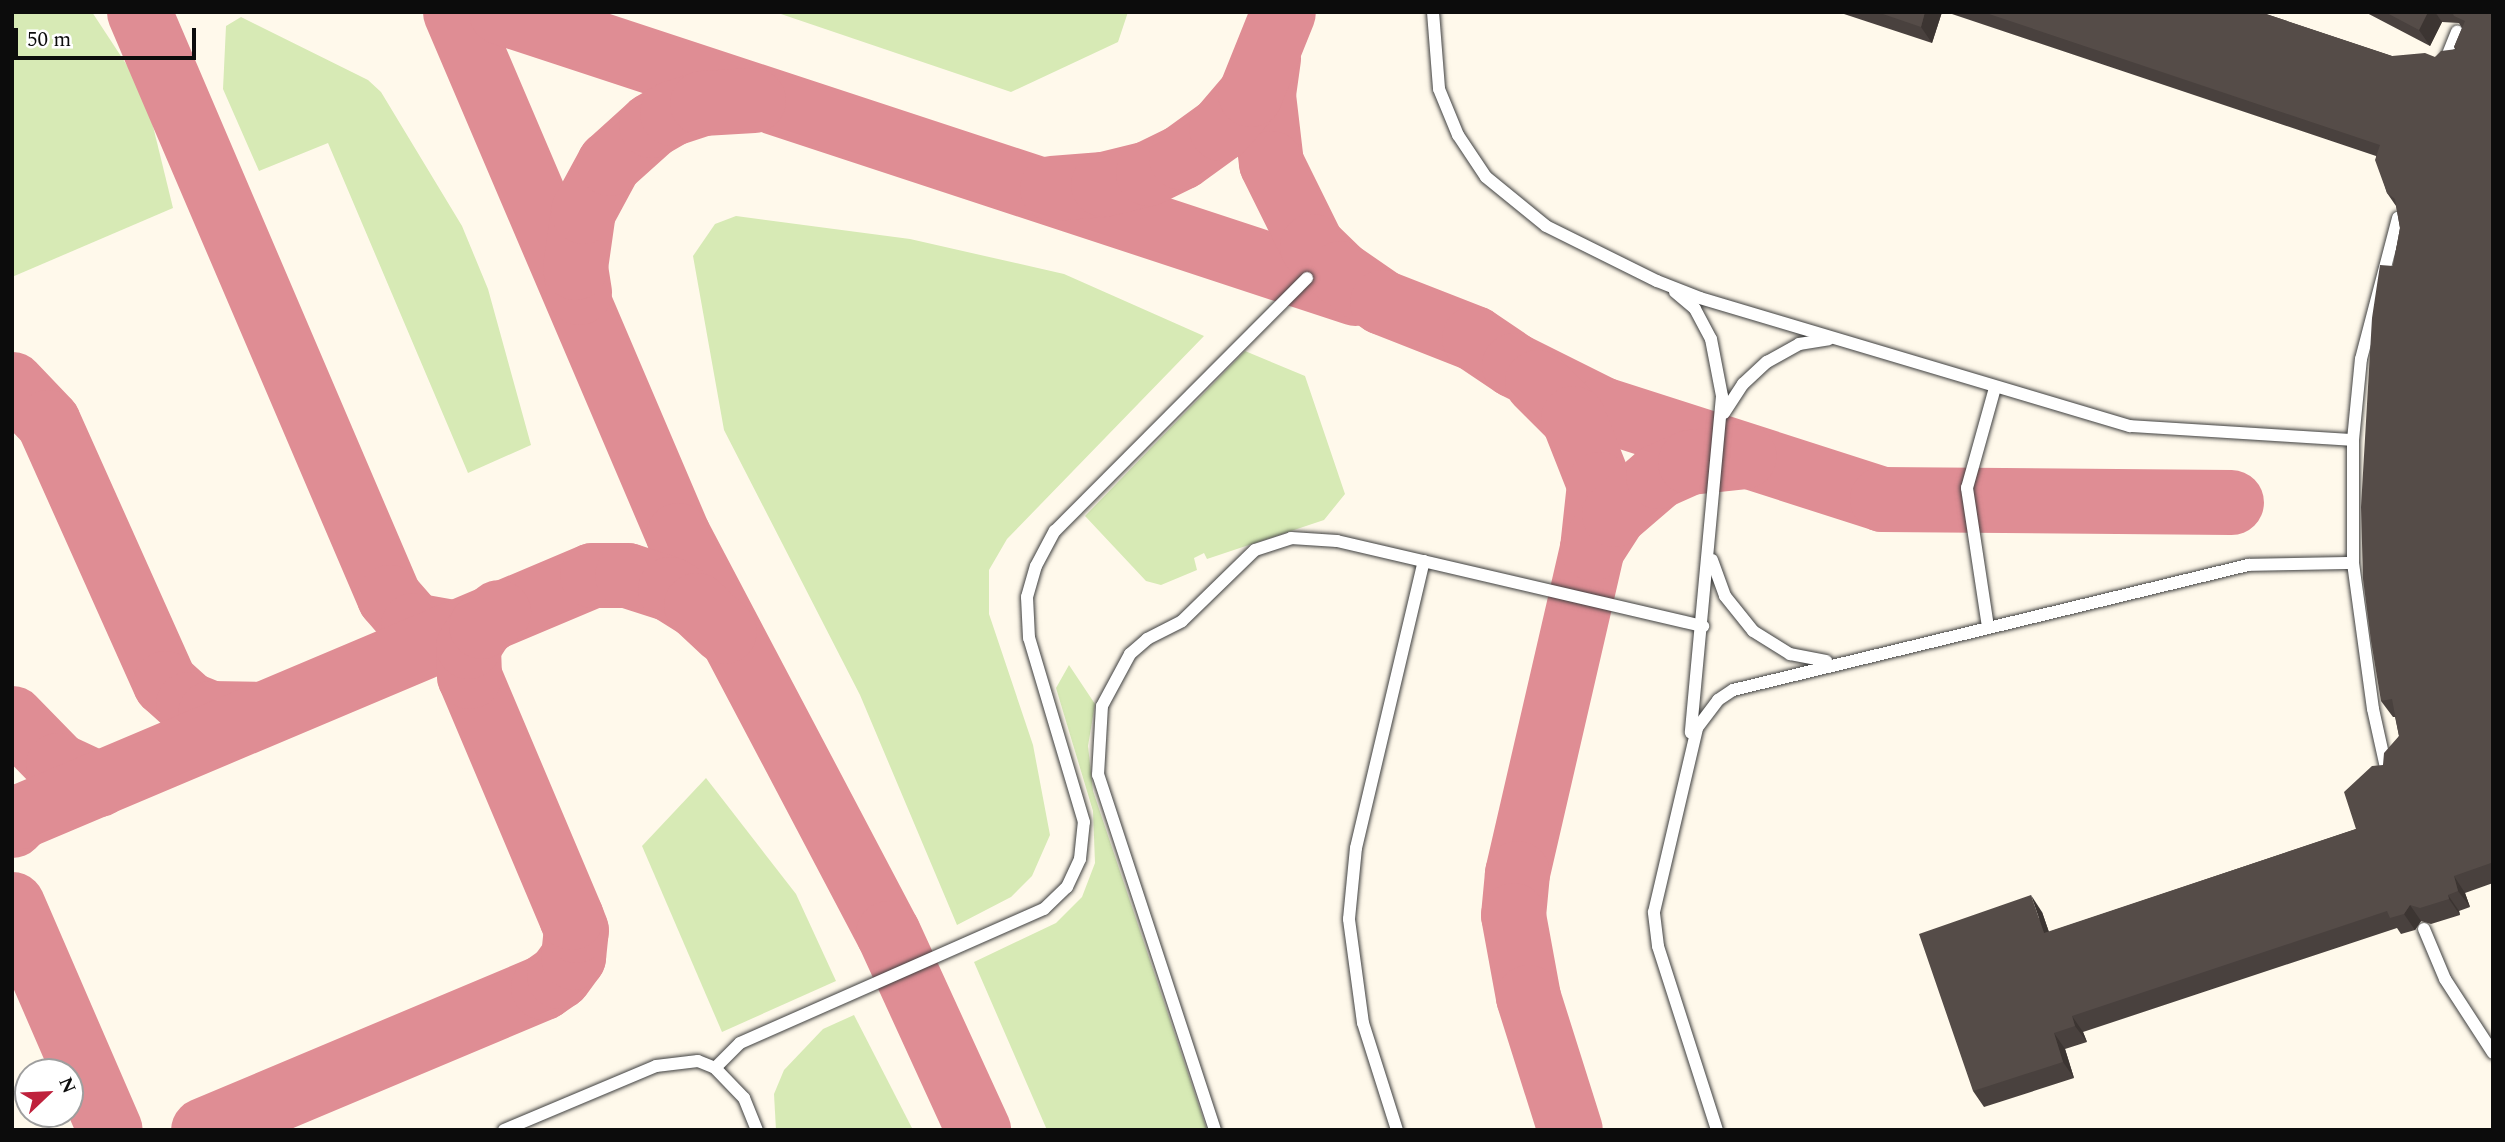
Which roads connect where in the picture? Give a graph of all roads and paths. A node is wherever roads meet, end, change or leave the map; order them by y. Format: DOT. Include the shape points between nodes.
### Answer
graph roads {
  1 [pos="1433,12"];
  2 [pos="2457,31"];
  3 [pos="2444,65"];
  4 [pos="2398,218"];
  5 [pos="1307,278"];
  6 [pos="1657,281"];
  7 [pos="1843,340"];
  8 [pos="1996,388"];
  9 [pos="1722,421"];
  10 [pos="2353,440"];
  11 [pos="1710,541"];
  12 [pos="1424,561"];
  13 [pos="2353,563"];
  14 [pos="1703,626"];
  15 [pos="1988,627"];
  16 [pos="1840,661"];
  17 [pos="1689,751"];
  18 [pos="2388,775"];
  19 [pos="2424,929"];
  20 [pos="2493,1053"];
  21 [pos="715,1068"];
  22 [pos="504,1130"];
  23 [pos="757,1130"];
  24 [pos="1215,1130"];
  25 [pos="1397,1130"];
  26 [pos="1717,1130"];
  1 -- 6 [label="lane" via="1439,89 1458,135 1486,177 1546,226"];
  2 -- 3 [label="lane"];
  4 -- 10 [label="lane" via="2361,359"];
  5 -- 21 [label="lane" via="1055,531 1036,566 1027,597 1029,638 1084,822 1080,859 1067,887 1044,909 740,1043"];
  6 -- 7 [label="lane"];
  6 -- 9 [label="lane" via="1695,309 1712,339 1721,373"];
  7 -- 8 [label="lane"];
  7 -- 9 [label="lane" via="1811,340 1766,362 1732,398"];
  8 -- 10 [label="lane" via="2130,426"];
  8 -- 15 [label="lane" via="1967,488"];
  9 -- 11 [label="lane"];
  10 -- 13 [label="lane"];
  11 -- 14 [label="lane"];
  11 -- 16 [label="lane" via="1712,564 1725,596 1753,631 1790,654"];
  12 -- 14 [label="lane"];
  12 -- 24 [label="lane" via="1320,538 1267,544 1248,556 1181,621 1139,645 1119,669 1102,706 1096,755 1103,797"];
  12 -- 25 [label="lane" via="1356,848 1349,919 1358,1002"];
  13 -- 15 [label="lane" via="2248,565"];
  13 -- 18 [label="lane" via="2373,709"];
  14 -- 17 [label="lane"];
  15 -- 16 [label="lane"];
  16 -- 17 [label="lane" via="1732,690 1707,711"];
  17 -- 26 [label="lane" via="1657,895 1654,929"];
  19 -- 20 [label="lane" via="2445,979"];
  21 -- 22 [label="lane" via="698,1061 656,1066"];
  21 -- 23 [label="lane" via="744,1098"];
}
